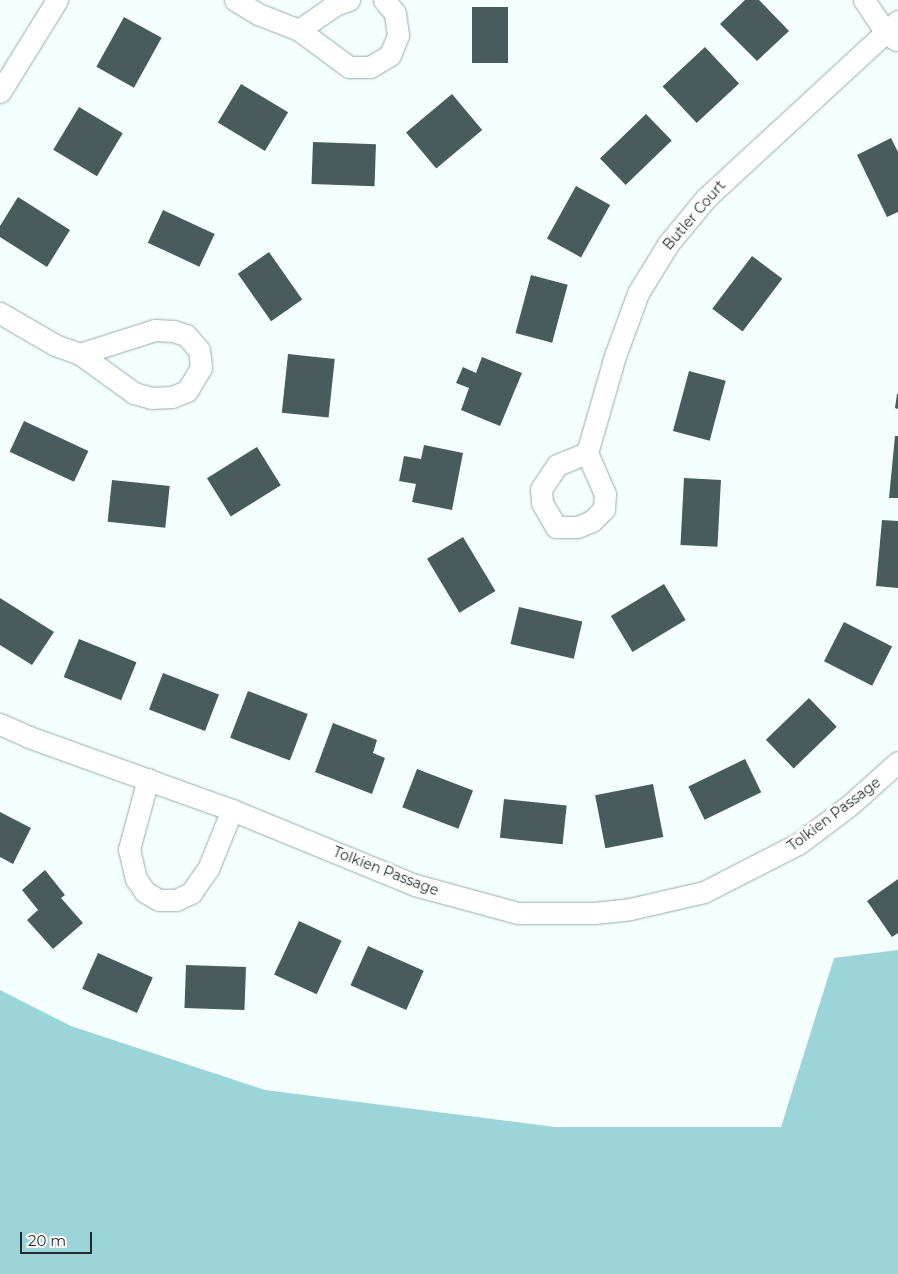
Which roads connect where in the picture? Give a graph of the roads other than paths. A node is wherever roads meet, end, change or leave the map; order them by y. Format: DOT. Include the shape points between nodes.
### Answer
graph roads {
  1 [pos="57,0"];
  2 [pos="235,0"];
  3 [pos="348,0"];
  4 [pos="384,0"];
  5 [pos="864,0"];
  6 [pos="299,30"];
  7 [pos="894,32"];
  8 [pos="0,92"];
  9 [pos="0,313"];
  10 [pos="80,354"];
  11 [pos="587,453"];
  12 [pos="0,724"];
  13 [pos="898,762"];
  14 [pos="148,779"];
  15 [pos="232,810"];
  1 -- 8 [label="street"];
  2 -- 6 [label="street" via="258,14"];
  3 -- 6 [label="street" via="335,5"];
  4 -- 6 [label="street" via="395,14 398,35 390,55 370,67 349,67"];
  5 -- 7 [label="street"];
  7 -- 11 [label="street, Butler Court" via="706,198 668,244 638,293 615,356"];
  9 -- 10 [label="street" via="55,345"];
  10 -- 10 [label="street" via="134,393 151,398 172,397 188,391 201,368 199,350 186,335 173,331 155,330"];
  12 -- 14 [label="street, Tolkien Passage"];
  13 -- 15 [label="street, Tolkien Passage" via="826,824 736,878 665,903 594,913 518,913 450,896 415,885"];
  14 -- 15 [label="street, Tolkien Passage"];
  14 -- 15 [label="street" via="130,856 136,879 144,892 159,900 176,900 191,893 208,869"];
}
